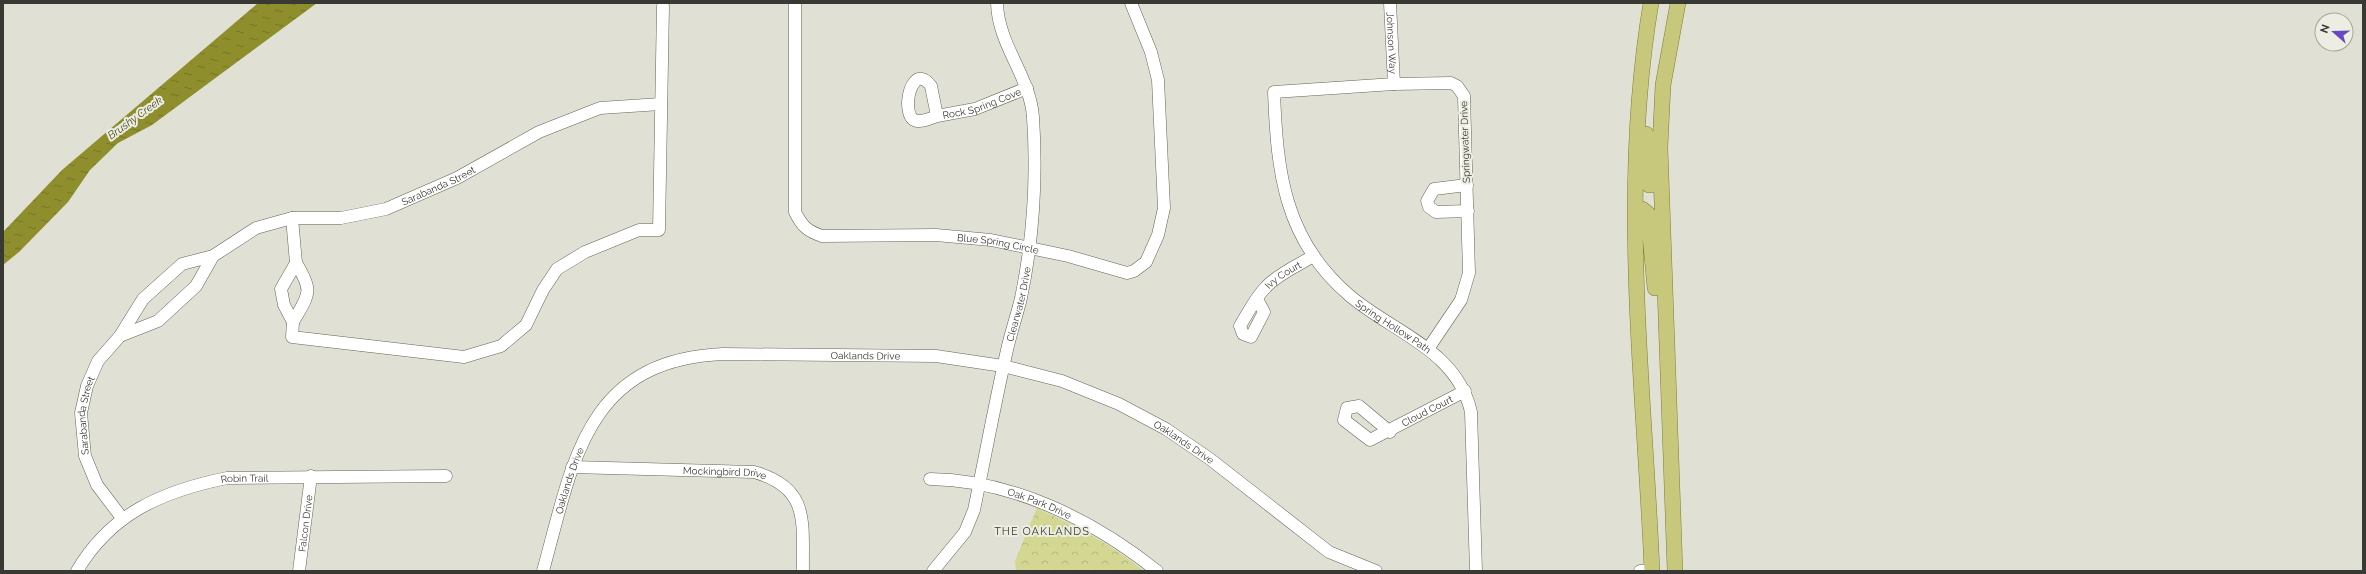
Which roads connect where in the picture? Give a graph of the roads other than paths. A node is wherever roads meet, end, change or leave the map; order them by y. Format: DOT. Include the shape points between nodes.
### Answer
graph roads {
  1 [pos="796,3"];
  2 [pos="997,3"];
  3 [pos="1131,3"];
  4 [pos="1390,3"];
  5 [pos="1651,3"];
  6 [pos="1678,3"];
  7 [pos="663,6"];
  8 [pos="1642,59"];
  9 [pos="1394,84"];
  10 [pos="1027,88"];
  11 [pos="1274,92"];
  12 [pos="661,104"];
  13 [pos="937,116"];
  14 [pos="1467,185"];
  15 [pos="1660,185"];
  16 [pos="1635,209"];
  17 [pos="1468,211"];
  18 [pos="292,218"];
  19 [pos="1028,246"];
  20 [pos="213,256"];
  21 [pos="1313,256"];
  22 [pos="296,263"];
  23 [pos="1257,299"];
  24 [pos="292,322"];
  25 [pos="120,336"];
  26 [pos="1428,350"];
  27 [pos="1667,360"];
  28 [pos="1004,366"];
  29 [pos="1465,391"];
  30 [pos="1390,432"];
  31 [pos="572,468"];
  32 [pos="311,476"];
  33 [pos="446,476"];
  34 [pos="930,479"];
  35 [pos="979,485"];
  36 [pos="1278,514"];
  37 [pos="122,518"];
  38 [pos="1675,570"];
  39 [pos="77,571"];
  40 [pos="299,571"];
  41 [pos="543,571"];
  42 [pos="803,571"];
  43 [pos="933,571"];
  44 [pos="1157,571"];
  45 [pos="1348,571"];
  46 [pos="1376,571"];
  47 [pos="1476,571"];
  48 [pos="1648,571"];
  1 -- 19 [label="street, Blue Spring Circle" via="795,212 802,225 809,232 822,236 936,235"];
  2 -- 10 [label="street, Clearwater Drive" via="1003,38"];
  3 -- 19 [label="street, Blue Spring Circle" via="1151,52 1158,80 1164,208 1158,235 1146,262 1127,273"];
  4 -- 9 [label="street, Johnson Way"];
  5 -- 8 [label="main road"];
  6 -- 15 [label="main road" via="1663,85"];
  7 -- 12 [label="street"];
  8 -- 15 [label="main road" via="1649,74 1646,179 1649,185"];
  8 -- 16 [label="main road" via="1635,137"];
  9 -- 11 [label="street, Springwater Drive"];
  9 -- 14 [label="street, Springwater Drive" via="1451,83 1462,90"];
  10 -- 13 [label="street, Rock Spring Cove" via="975,109"];
  10 -- 19 [label="street, Clearwater Drive" via="1033,116 1034,164"];
  11 -- 21 [label="street, Spring Hollow Path" via="1276,145 1282,181 1290,209"];
  12 -- 18 [label="street, Sarabanda Street" via="600,108 539,132 457,178 386,209 341,218"];
  12 -- 24 [label="street" via="659,230 639,230 585,252 557,269 543,290 526,325 501,346 464,357 292,337"];
  14 -- 17 [label="street, Springwater Drive"];
  14 -- 17 [label="street" via="1434,189 1427,201 1429,207 1436,212"];
  15 -- 27 [label="main road"];
  16 -- 27 [label="main road" via="1645,211 1650,224 1659,347"];
  16 -- 48 [label="main road"];
  17 -- 26 [label="street, Springwater Drive" via="1470,266 1466,286 1453,313"];
  18 -- 20 [label="street, Sarabanda Street" via="256,228"];
  18 -- 22 [label="street"];
  19 -- 28 [label="street, Clearwater Drive" via="1021,299"];
  20 -- 25 [label="street, Sarabanda Street" via="196,286 158,321"];
  20 -- 25 [label="street, Sarabanda Street" via="182,264 143,299"];
  21 -- 23 [label="street, Ivy Court" via="1267,286"];
  21 -- 26 [label="street, Spring Hollow Path" via="1349,295"];
  22 -- 24 [label="street" via="281,289"];
  22 -- 24 [label="street" via="308,288 306,298"];
  25 -- 37 [label="street, Sarabanda Street" via="98,361 87,386 81,413 85,456 97,485"];
  26 -- 29 [label="street, Spring Hollow Path" via="1451,369"];
  27 -- 38 [label="main road"];
  28 -- 31 [label="street, Oaklands Drive" via="936,356 723,354 689,358 655,368 614,396 603,407 586,433"];
  28 -- 35 [label="street, Clearwater Drive"];
  28 -- 36 [label="street, Oaklands Drive" via="1084,389 1139,414 1210,459"];
  29 -- 30 [label="street, Cloud Court"];
  29 -- 47 [label="street, Spring Hollow Path" via="1471,412"];
  31 -- 41 [label="street, Oaklands Drive"];
  31 -- 42 [label="street, Mockingbird Drive" via="754,472 770,476 790,490 801,511"];
  32 -- 33 [label="street, Robin Trail"];
  32 -- 37 [label="street, Robin Trail" via="227,478 193,485 147,503"];
  32 -- 40 [label="street, Falcon Drive"];
  34 -- 35 [label="street, Oak Park Drive" via="963,480"];
  35 -- 43 [label="street, Clearwater Drive" via="974,510 965,532"];
  35 -- 44 [label="street, Oak Park Drive" via="1025,496 1084,522 1132,551"];
  36 -- 45 [label="street, Oaklands Drive" via="1325,558"];
  36 -- 46 [label="street, Oaklands Drive" via="1329,552"];
  37 -- 39 [label="street, Robin Trail" via="90,549"];
  38 -- 48 [label="main road"];
}
